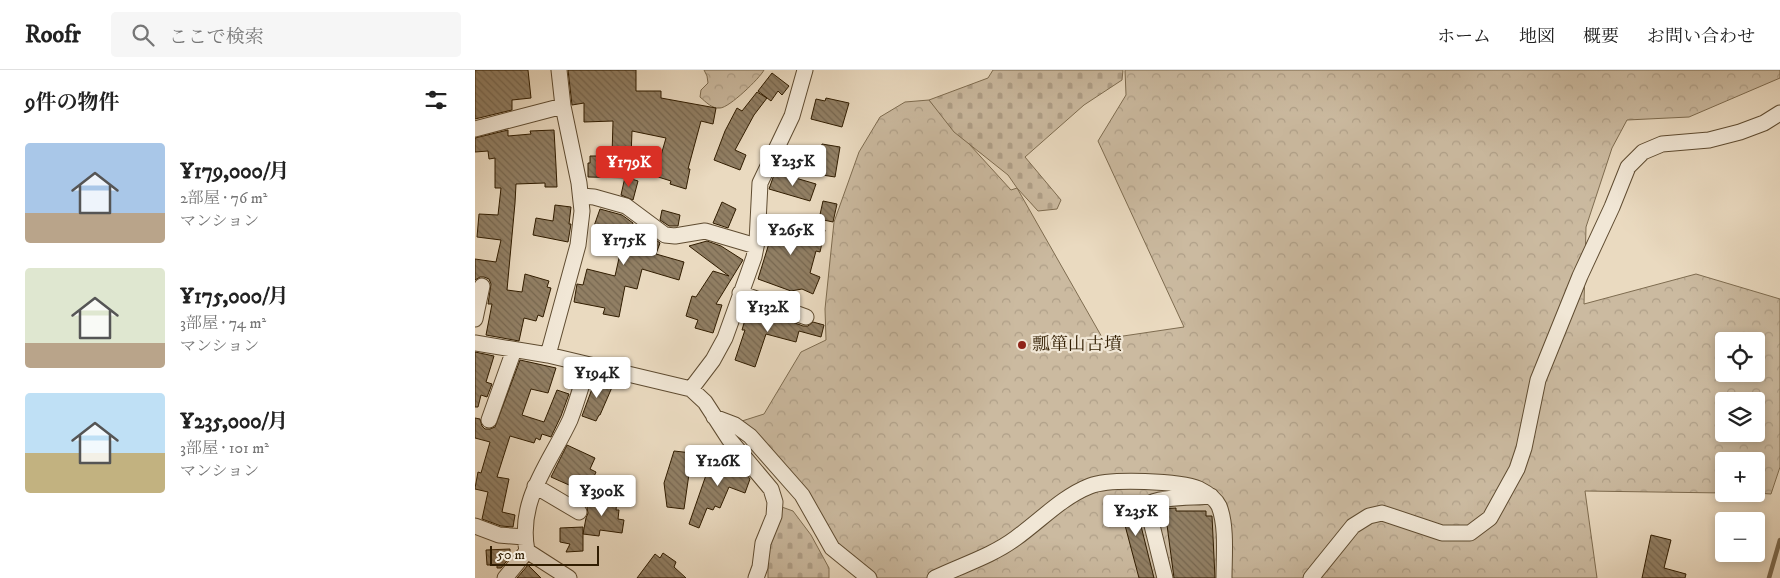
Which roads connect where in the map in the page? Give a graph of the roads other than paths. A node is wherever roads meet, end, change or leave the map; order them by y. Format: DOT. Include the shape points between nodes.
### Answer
graph roads {
  1 [pos="559,70"];
  2 [pos="805,70"];
  3 [pos="563,106"];
  4 [pos="1780,112"];
  5 [pos="475,129"];
  6 [pos="581,196"];
  7 [pos="756,246"];
  8 [pos="482,286"];
  9 [pos="740,293"];
  10 [pos="805,317"];
  11 [pos="475,319"];
  12 [pos="475,343"];
  13 [pos="513,350"];
  14 [pos="548,355"];
  15 [pos="588,365"];
  16 [pos="691,389"];
  17 [pos="714,417"];
  18 [pos="489,420"];
  19 [pos="535,486"];
  20 [pos="1211,496"];
  21 [pos="579,512"];
  22 [pos="475,526"];
  23 [pos="525,544"];
  24 [pos="505,578"];
  25 [pos="569,578"];
  26 [pos="756,578"];
  27 [pos="869,578"];
  28 [pos="935,578"];
  29 [pos="1165,578"];
  30 [pos="1225,578"];
  31 [pos="1311,578"];
  1 -- 3 [label="street"];
  2 -- 7 [label="street" via="792,116 760,183"];
  3 -- 5 [label="street"];
  3 -- 6 [label="street"];
  4 -- 31 [label="street" via="1765,123 1740,132 1709,140 1662,144 1643,152 1628,167 1537,380 1517,469 1489,518 1470,533 1442,533 1382,513 1369,516 1353,526"];
  6 -- 7 [label="street" via="626,206 665,235 705,231"];
  6 -- 14 [label="street" via="578,245"];
  7 -- 9 [label="street"];
  8 -- 11 [label="street"];
  9 -- 10 [label="street"];
  9 -- 16 [label="street" via="725,338"];
  12 -- 13 [label="street"];
  13 -- 14 [label="street"];
  13 -- 18 [label="street"];
  14 -- 15 [label="street"];
  15 -- 16 [label="street"];
  15 -- 19 [label="street" via="570,419"];
  16 -- 17 [label="street" via="705,402"];
  17 -- 26 [label="street" via="771,488 775,502"];
  17 -- 27 [label="street" via="735,425 750,436 802,495 832,548"];
  19 -- 21 [label="street"];
  19 -- 23 [label="street" via="529,502"];
  20 -- 28 [label="street" via="1185,485 1097,484 1071,495 1015,539"];
  20 -- 29 [label="street" via="1150,502 1147,506"];
  20 -- 30 [label="street" via="1219,506 1221,516"];
  22 -- 23 [label="street"];
  23 -- 24 [label="street"];
  23 -- 25 [label="street"];
}
